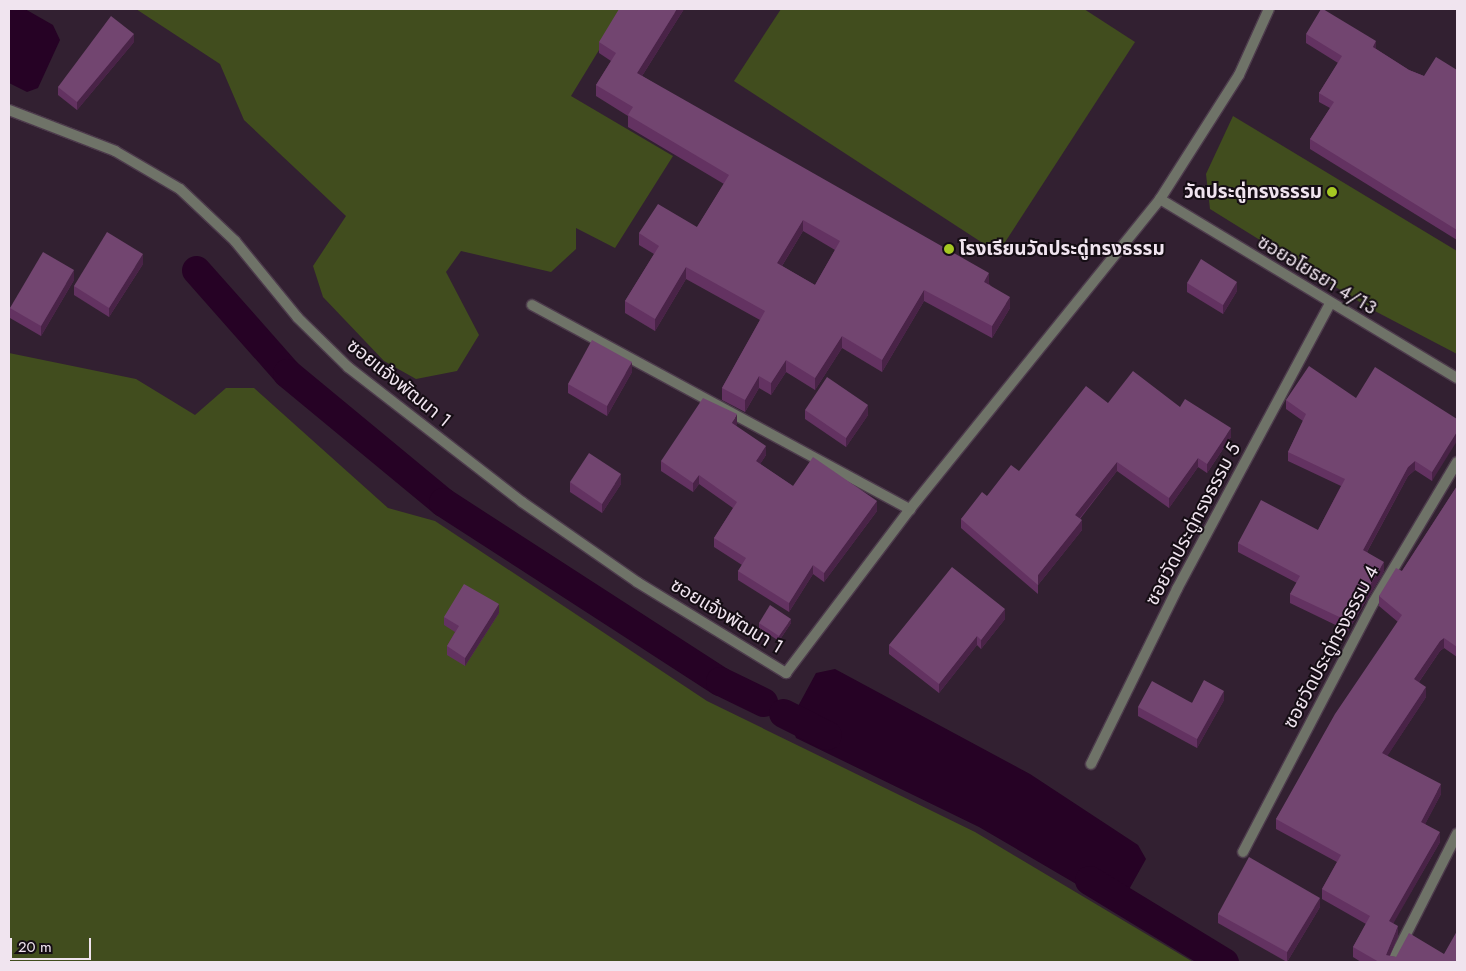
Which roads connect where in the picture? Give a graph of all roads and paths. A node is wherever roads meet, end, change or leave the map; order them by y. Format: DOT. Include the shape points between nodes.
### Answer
graph roads {
  1 [pos="1269,9"];
  2 [pos="9,110"];
  3 [pos="1160,200"];
  4 [pos="1330,304"];
  5 [pos="532,305"];
  6 [pos="1457,378"];
  7 [pos="1457,462"];
  8 [pos="910,509"];
  9 [pos="1091,764"];
  10 [pos="1457,834"];
  11 [pos="1243,852"];
  12 [pos="1392,962"];
  1 -- 3 [label="street" via="1239,75"];
  2 -- 8 [label="street, ซอยแจ้งพัฒนา 1" via="115,151 180,190 235,241 298,318 348,367 530,507 637,582 786,673"];
  3 -- 4 [label="street, ซอยอโยธยา 4/13"];
  3 -- 8 [label="street"];
  4 -- 6 [label="street, ซอยอโยธยา 4/13"];
  4 -- 9 [label="street, ซอยวัดประดู่ทรงธรรม 5" via="1177,589"];
  5 -- 8 [label="street"];
  7 -- 11 [label="street, ซอยวัดประดู่ทรงธรรม 4" via="1373,603"];
  10 -- 12 [label="street"];
}
